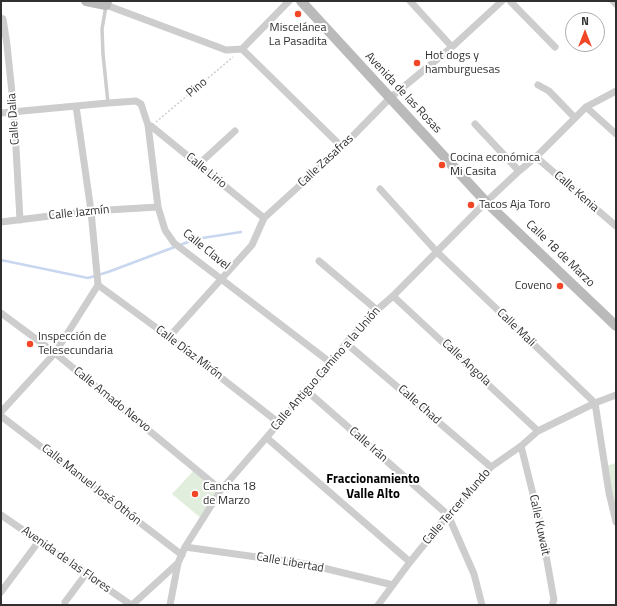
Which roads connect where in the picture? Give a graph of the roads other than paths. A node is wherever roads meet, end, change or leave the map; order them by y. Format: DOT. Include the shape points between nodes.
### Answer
graph roads {
  1 [pos="86,1"];
  2 [pos="289,1"];
  3 [pos="300,1"];
  4 [pos="410,1"];
  5 [pos="502,1"];
  6 [pos="510,1"];
  7 [pos="613,1"];
  8 [pos="107,3"];
  9 [pos="616,4"];
  10 [pos="1,18"];
  11 [pos="452,47"];
  12 [pos="555,47"];
  13 [pos="242,49"];
  14 [pos="538,85"];
  15 [pos="616,91"];
  16 [pos="390,98"];
  17 [pos="108,103"];
  18 [pos="76,106"];
  19 [pos="586,107"];
  20 [pos="14,112"];
  21 [pos="1,113"];
  22 [pos="575,118"];
  23 [pos="475,124"];
  24 [pos="150,125"];
  25 [pos="235,132"];
  26 [pos="616,134"];
  27 [pos="342,147"];
  28 [pos="536,157"];
  29 [pos="198,164"];
  30 [pos="519,171"];
  31 [pos="380,189"];
  32 [pos="486,202"];
  33 [pos="158,207"];
  34 [pos="91,211"];
  35 [pos="264,218"];
  36 [pos="20,220"];
  37 [pos="1,222"];
  38 [pos="616,226"];
  39 [pos="437,252"];
  40 [pos="319,262"];
  41 [pos="222,279"];
  42 [pos="98,285"];
  43 [pos="393,296"];
  44 [pos="377,310"];
  45 [pos="1,313"];
  46 [pos="616,326"];
  47 [pos="169,337"];
  48 [pos="346,343"];
  49 [pos="55,353"];
  50 [pos="331,363"];
  51 [pos="307,391"];
  52 [pos="616,395"];
  53 [pos="595,403"];
  54 [pos="1,412"];
  55 [pos="1,416"];
  56 [pos="279,423"];
  57 [pos="538,431"];
  58 [pos="267,438"];
  59 [pos="521,446"];
  60 [pos="491,467"];
  61 [pos="222,490"];
  62 [pos="1,515"];
  63 [pos="448,515"];
  64 [pos="616,522"];
  65 [pos="39,541"];
  66 [pos="185,547"];
  67 [pos="182,555"];
  68 [pos="410,562"];
  69 [pos="178,563"];
  70 [pos="86,574"];
  71 [pos="393,585"];
  72 [pos="1,592"];
  73 [pos="65,602"];
  74 [pos="131,605"];
  75 [pos="170,605"];
  76 [pos="378,605"];
  77 [pos="482,605"];
  78 [pos="552,605"];
  1 -- 8 [label="street"];
  2 -- 13 [label="street"];
  3 -- 16 [label="street, Avenida de las Rosas"];
  4 -- 11 [label="street"];
  5 -- 11 [label="street, Calle Zasafras"];
  6 -- 12 [label="street"];
  7 -- 9 [label="street"];
  8 -- 13 [label="street" via="226,50"];
  8 -- 17 [label="lane" via="102,29"];
  10 -- 20 [label="street, Calle Dalia" via="7,44"];
  11 -- 16 [label="street, Calle Zasafras"];
  13 -- 27 [label="street"];
  14 -- 22 [label="street" via="549,91"];
  15 -- 19 [label="street, Calle Antiguo Camino a la Unión"];
  16 -- 27 [label="street, Calle Zasafras"];
  16 -- 32 [label="street, Avenida de las Rosas"];
  17 -- 18 [label="street, Calle Clavel"];
  17 -- 24 [label="street, Calle Clavel" via="136,101 141,104"];
  18 -- 20 [label="street, Calle Clavel"];
  18 -- 34 [label="street"];
  19 -- 22 [label="street, Calle Antiguo Camino a la Unión"];
  19 -- 26 [label="street"];
  20 -- 21 [label="street, Calle Clavel"];
  20 -- 36 [label="street, Calle Dalia"];
  22 -- 28 [label="street, Calle Antiguo Camino a la Unión"];
  23 -- 30 [label="street"];
  24 -- 29 [label="street, Calle Lirio"];
  24 -- 33 [label="street, Calle Clavel"];
  25 -- 29 [label="street"];
  27 -- 35 [label="street, Calle Zasafras"];
  28 -- 30 [label="street, Calle Antiguo Camino a la Unión"];
  28 -- 38 [label="street, Calle Kenia"];
  29 -- 35 [label="street, Calle Lirio"];
  30 -- 32 [label="street, Calle Antiguo Camino a la Unión"];
  31 -- 39 [label="street"];
  32 -- 39 [label="street, Calle Antiguo Camino a la Unión"];
  32 -- 46 [label="street, Calle 18 de Marzo"];
  33 -- 34 [label="street, Calle Jazmín"];
  33 -- 41 [label="street, Calle Clavel" via="165,230 174,243"];
  34 -- 36 [label="street, Calle Jazmín"];
  34 -- 42 [label="street"];
  35 -- 41 [label="street, Calle Zasafras" via="252,245"];
  36 -- 37 [label="street, Calle Jazmín"];
  39 -- 43 [label="street, Calle Antiguo Camino a la Unión"];
  39 -- 53 [label="street, Calle Mali"];
  40 -- 44 [label="street"];
  41 -- 47 [label="street, Calle Zasafras"];
  41 -- 50 [label="street, Calle Clavel"];
  42 -- 47 [label="street, Calle Díaz Mirón"];
  42 -- 49 [label="street"];
  43 -- 44 [label="street, Calle Antiguo Camino a la Unión"];
  43 -- 57 [label="street, Calle Angola"];
  44 -- 48 [label="street, Calle Antiguo Camino a la Unión"];
  45 -- 49 [label="street, Calle Amado Nervo"];
  47 -- 56 [label="street, Calle Díaz Mirón"];
  48 -- 50 [label="street, Calle Antiguo Camino a la Unión"];
  48 -- 60 [label="street, Calle Chad"];
  49 -- 54 [label="street"];
  49 -- 61 [label="street, Calle Amado Nervo"];
  50 -- 51 [label="street, Calle Antiguo Camino a la Unión"];
  51 -- 56 [label="street, Calle Antiguo Camino a la Unión"];
  51 -- 63 [label="street, Calle Irán"];
  52 -- 53 [label="street, Calle Tercer Mundo"];
  53 -- 57 [label="street, Calle Tercer Mundo"];
  53 -- 64 [label="street"];
  55 -- 67 [label="street, Calle Manuel José Othón"];
  56 -- 58 [label="street, Calle Antiguo Camino a la Unión"];
  57 -- 59 [label="street, Calle Tercer Mundo"];
  58 -- 61 [label="street, Calle Antiguo Camino a la Unión"];
  58 -- 68 [label="street"];
  59 -- 60 [label="street, Calle Tercer Mundo"];
  59 -- 78 [label="street, Calle Kuwait" via="540,522 554,600"];
  60 -- 63 [label="street, Calle Tercer Mundo"];
  61 -- 66 [label="street, Calle Antiguo Camino a la Unión"];
  62 -- 65 [label="street, Avenida de las Flores"];
  63 -- 68 [label="street, Calle Tercer Mundo"];
  63 -- 77 [label="street, Calle Irán" via="474,574"];
  65 -- 70 [label="street, Avenida de las Flores"];
  65 -- 72 [label="street"];
  66 -- 67 [label="street, Calle Antiguo Camino a la Unión"];
  66 -- 71 [label="street, Calle Libertad" via="308,564"];
  67 -- 69 [label="street, Calle Antiguo Camino a la Unión"];
  68 -- 71 [label="street, Calle Tercer Mundo"];
  69 -- 74 [label="street, Calle Antiguo Camino a la Unión"];
  69 -- 75 [label="street"];
  70 -- 73 [label="street"];
  70 -- 74 [label="street, Avenida de las Flores"];
  71 -- 76 [label="street, Calle Tercer Mundo"];
}
